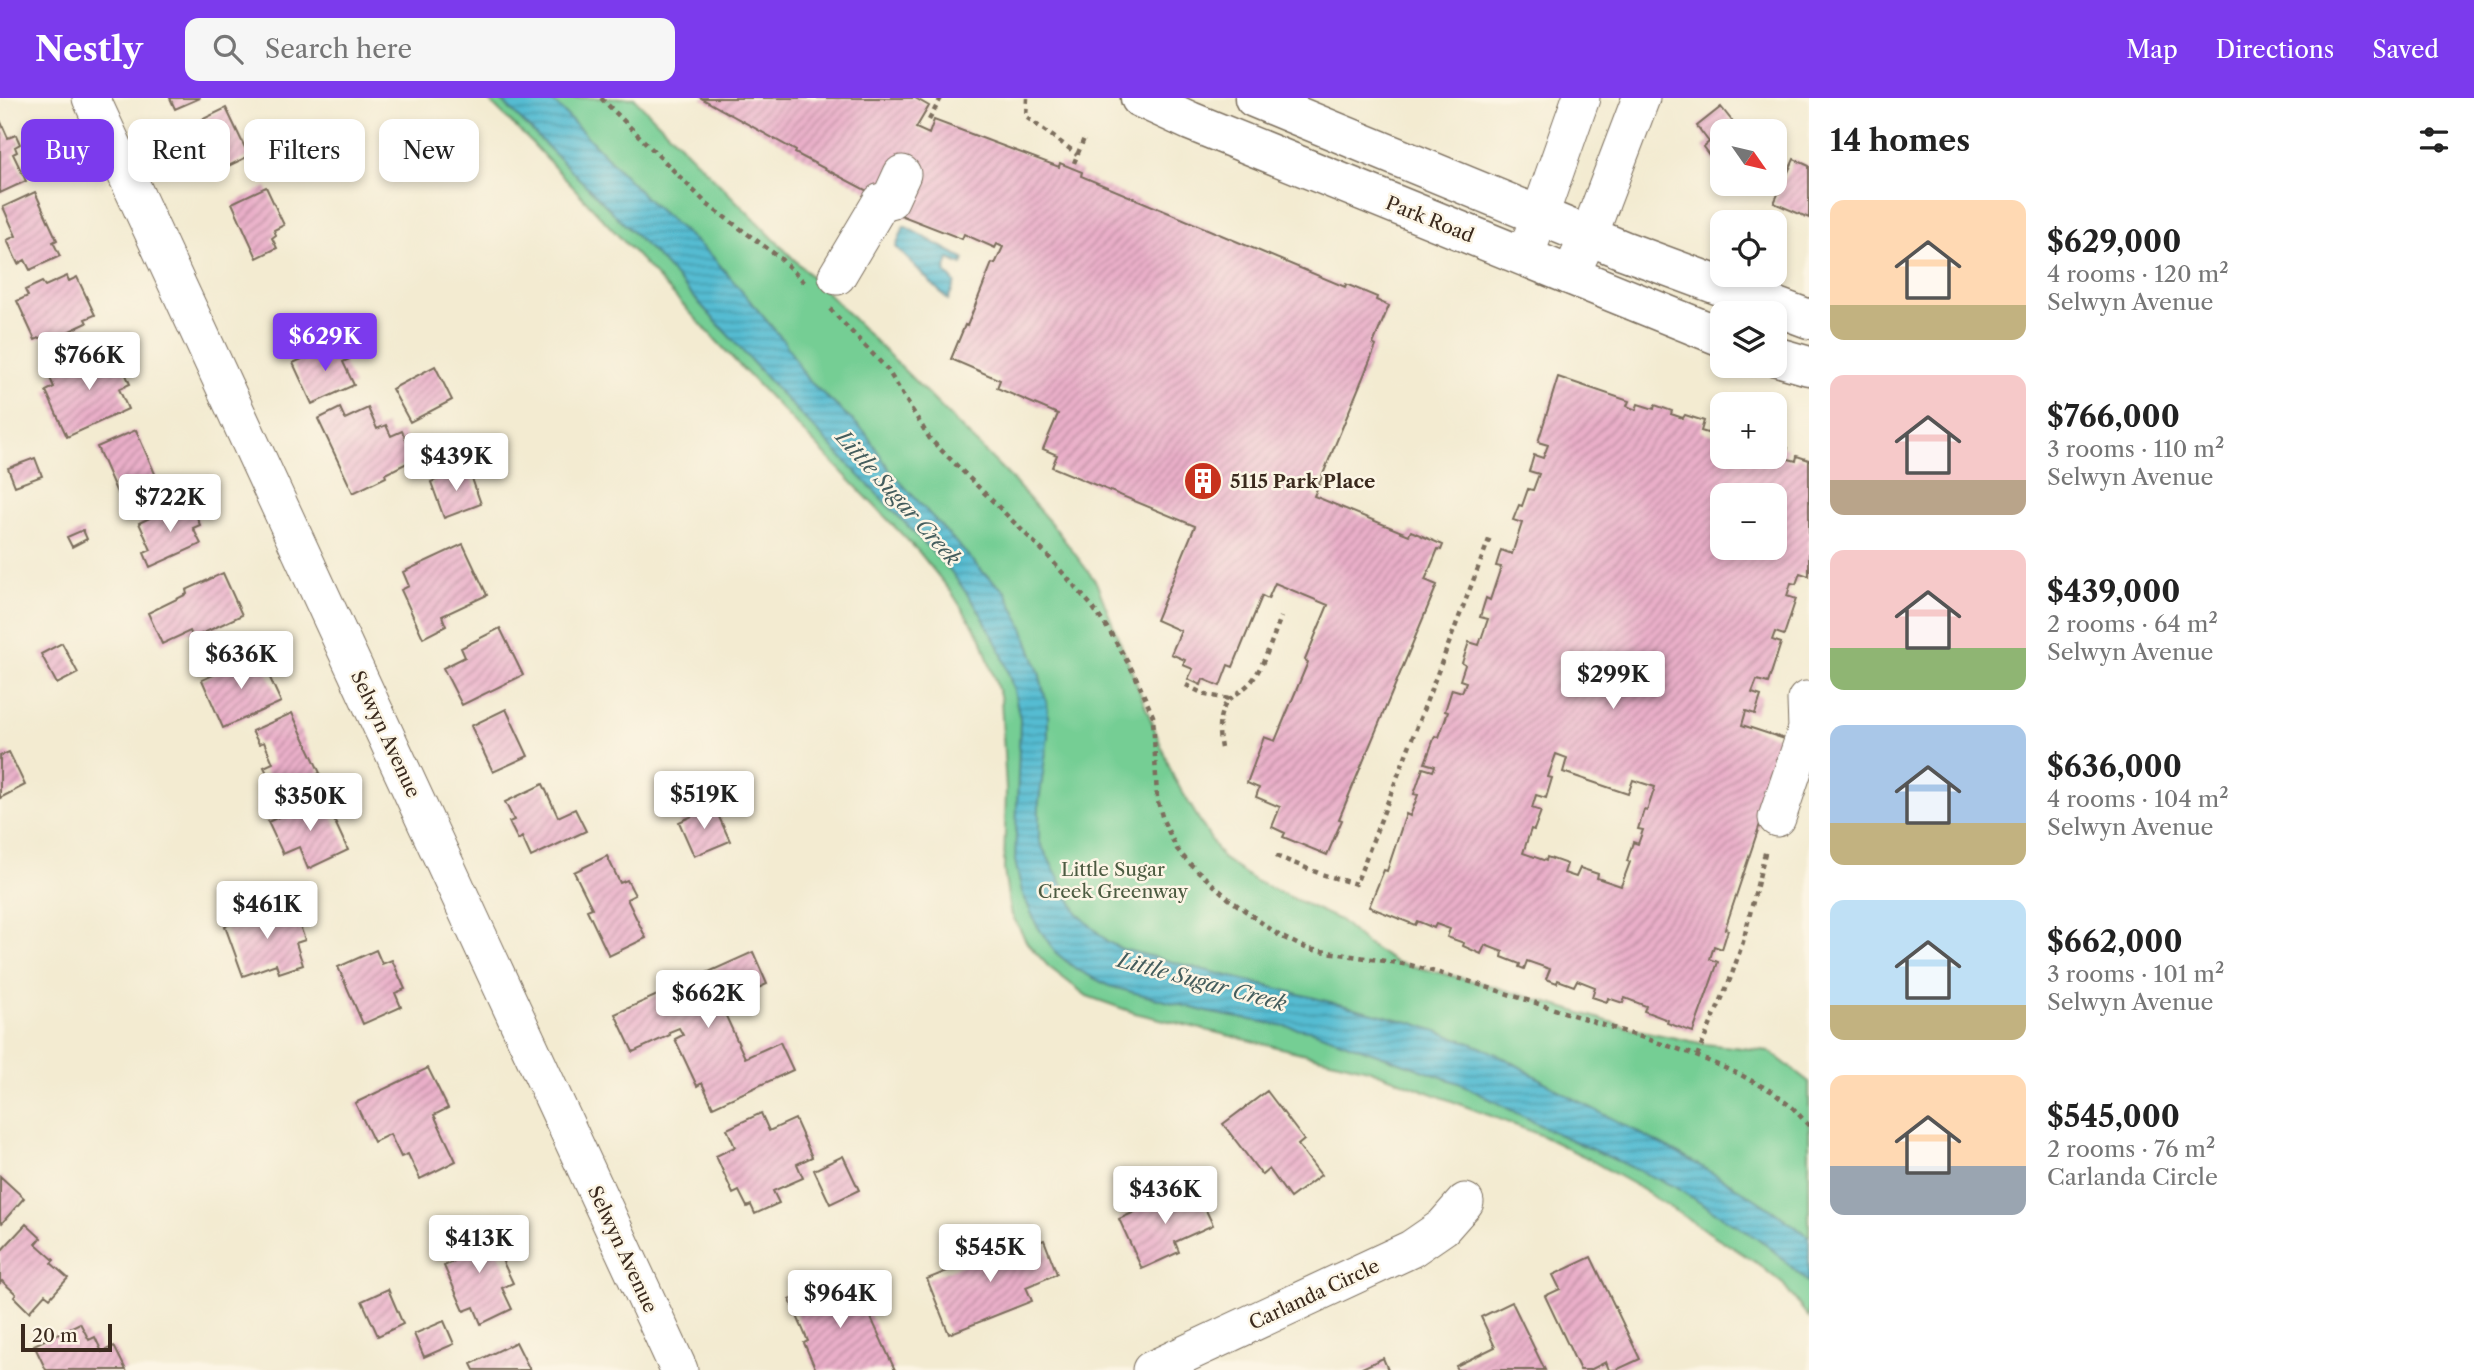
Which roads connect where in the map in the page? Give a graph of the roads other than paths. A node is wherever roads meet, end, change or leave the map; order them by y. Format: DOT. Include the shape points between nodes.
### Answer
graph roads {
  1 [pos="91,98"];
  2 [pos="1140,98"];
  3 [pos="1254,98"];
  4 [pos="1581,98"];
  5 [pos="1641,98"];
  6 [pos="902,174"];
  7 [pos="1540,215"];
  8 [pos="1588,235"];
  9 [pos="1525,257"];
  10 [pos="1570,276"];
  11 [pos="823,289"];
  12 [pos="1809,319"];
  13 [pos="1710,332"];
  14 [pos="1787,360"];
  15 [pos="1809,366"];
  16 [pos="1806,700"];
  17 [pos="1777,818"];
  18 [pos="1465,1202"];
  19 [pos="679,1370"];
  20 [pos="1151,1370"];
  1 -- 19 [label="street, Selwyn Avenue"];
  2 -- 9 [label="main road, Park Road"];
  3 -- 7 [label="main road"];
  4 -- 7 [label="street"];
  5 -- 8 [label="street"];
  6 -- 11 [label="street" via="890,200 881,202"];
  7 -- 8 [label="main road"];
  7 -- 9 [label="street"];
  8 -- 10 [label="street"];
  8 -- 12 [label="main road"];
  9 -- 10 [label="main road, Park Road"];
  10 -- 13 [label="main road, Park Road"];
  14 -- 15 [label="main road"];
  16 -- 17 [label="street" via="1807,729"];
  18 -- 20 [label="street, Carlanda Circle" via="1443,1227 1411,1249"];
}
